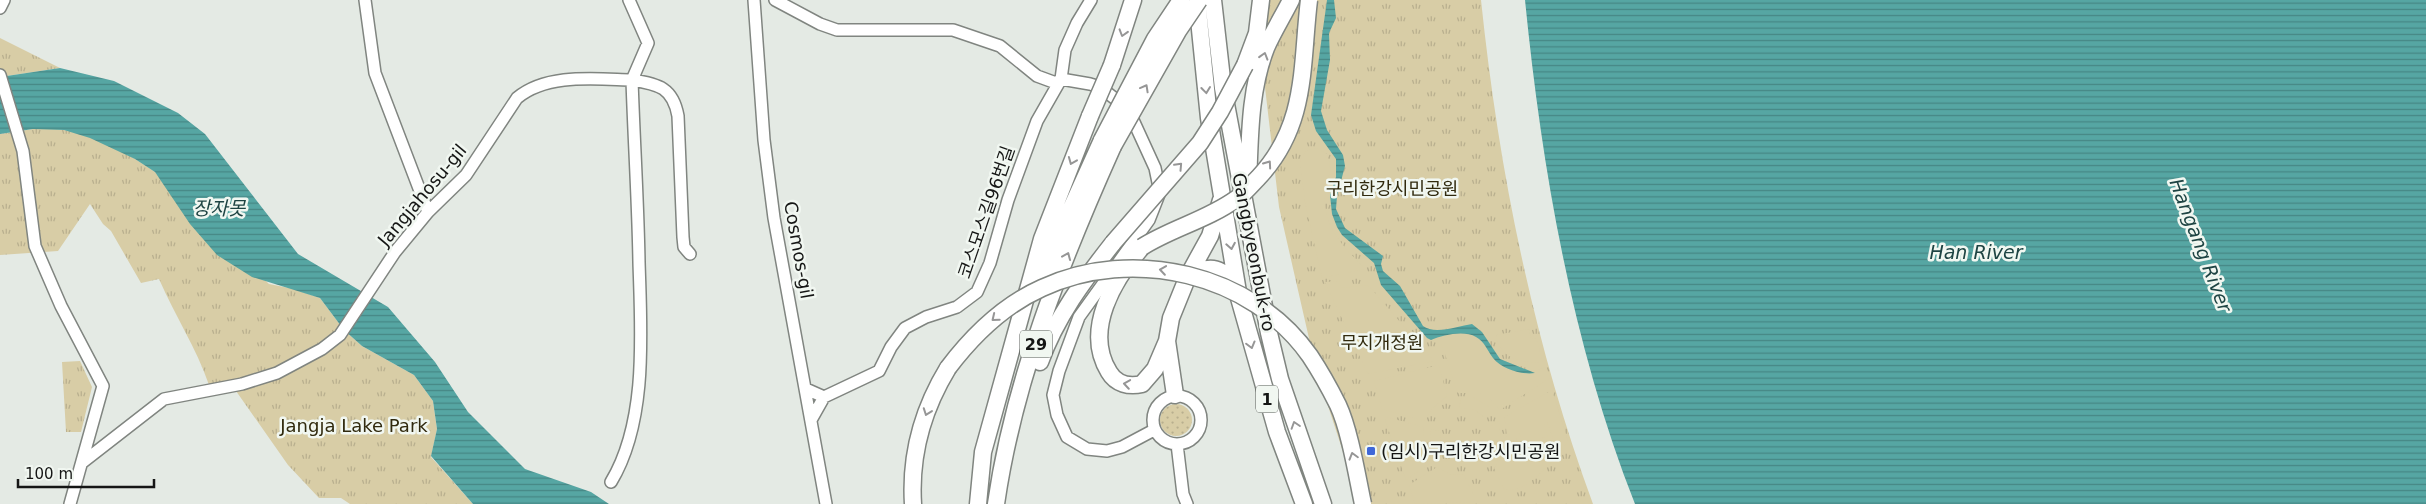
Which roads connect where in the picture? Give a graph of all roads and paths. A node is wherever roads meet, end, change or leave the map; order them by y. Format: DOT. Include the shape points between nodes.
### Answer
graph roads {
  1 [pos="4,0"];
  2 [pos="365,0"];
  3 [pos="630,0"];
  4 [pos="754,0"];
  5 [pos="775,0"];
  6 [pos="1091,0"];
  7 [pos="1133,0"];
  8 [pos="1181,0"];
  9 [pos="1198,0"];
  10 [pos="1213,0"];
  11 [pos="1261,0"];
  12 [pos="1291,0"];
  13 [pos="1309,0"];
  14 [pos="0,8"];
  15 [pos="0,76"];
  16 [pos="632,80"];
  17 [pos="1061,80"];
  18 [pos="1107,143"];
  19 [pos="1222,198"];
  20 [pos="428,212"];
  21 [pos="1246,213"];
  22 [pos="690,254"];
  23 [pos="1188,276"];
  24 [pos="1239,298"];
  25 [pos="1167,340"];
  26 [pos="806,389"];
  27 [pos="1175,395"];
  28 [pos="824,396"];
  29 [pos="811,420"];
  30 [pos="1154,430"];
  31 [pos="1177,444"];
  32 [pos="83,462"];
  33 [pos="611,482"];
  34 [pos="70,504"];
  35 [pos="826,504"];
  36 [pos="913,504"];
  37 [pos="980,504"];
  38 [pos="996,504"];
  39 [pos="1003,504"];
  40 [pos="1187,504"];
  41 [pos="1304,504"];
  42 [pos="1323,504"];
  43 [pos="1363,504"];
  1 -- 14 [label="street"];
  2 -- 20 [label="street" via="375,73"];
  3 -- 16 [label="street" via="648,43"];
  4 -- 26 [label="street, Cosmos-gil" via="764,140"];
  5 -- 17 [label="street" via="837,30 953,30 1000,46 1037,76 1056,83"];
  6 -- 17 [label="street" via="1065,50"];
  7 -- 37 [label="highway, one-way, bridge" via="1112,65 1042,239 983,452"];
  8 -- 18 [label="highway, 29, bridge" via="1156,39"];
  18 -- 9 [label="highway, 29, one-way, bridge"];
  9 -- 19 [label="highway, Gangbyeonbuk-ro / 1, one-way" via="1200,42"];
  10 -- 21 [label="highway, Gangbyeonbuk-ro / 1" via="1223,88"];
  39 -- 11 [label="highway, one-way, bridge" via="1030,390 1046,345 1068,303 1113,243 1200,143 1220,112 1245,65 1257,33"];
  21 -- 12 [label="highway, one-way" via="1252,103 1266,48"];
  25 -- 13 [label="highway, one-way, bridge" via="1155,370 1142,384 1117,382 1109,373 1099,343 1104,309 1123,269 1142,247 1238,198 1266,169 1286,138 1297,110"];
  15 -- 32 [label="street" via="20,142 35,246 61,306 103,386"];
  16 -- 20 [label="street, Jangjahosu-gil" via="559,81 527,90 517,98 466,175"];
  16 -- 22 [label="street, Jangjahosu-gil" via="656,85 676,101 683,237 684,247"];
  16 -- 33 [label="street" via="641,328 636,411 621,466"];
  17 -- 28 [label="street, 코스모스길96번길" via="1037,121 1008,200 990,263 977,292 957,307 905,328 879,371"];
  17 -- 30 [label="street" via="1100,87 1128,109 1155,168 1160,192 1149,220 1079,317 1053,395 1057,415 1067,437 1087,449 1107,451 1122,447"];
  18 -- 37 [label="highway, 29" via="1055,244 1036,295 1001,414"];
  38 -- 18 [label="highway, 29, one-way" via="1008,439 1045,313"];
  19 -- 23 [label="highway" via="1210,236"];
  19 -- 24 [label="highway, Gangbyeonbuk-ro / 1, one-way"];
  20 -- 32 [label="street, Jangjahosu-gil" via="395,252 341,333 322,349 277,373 242,384 164,399"];
  42 -- 21 [label="highway, Gangbyeonbuk-ro / 1, one-way" via="1280,379"];
  23 -- 24 [label="highway" via="1202,268 1224,272"];
  23 -- 25 [label="highway" via="1171,318"];
  24 -- 41 [label="highway, Gangbyeonbuk-ro / 1, one-way" via="1275,423"];
  25 -- 27 [label="highway"];
  26 -- 28 [label="street"];
  26 -- 29 [label="street, Cosmos-gil"];
  27 -- 30 [label="street" via="1156,407 1152,418"];
  27 -- 31 [label="street" via="1189,398 1201,415 1196,435"];
  28 -- 29 [label="street"];
  29 -- 35 [label="street, Cosmos-gil"];
  30 -- 31 [label="street" via="1164,441"];
  31 -- 40 [label="street" via="1179,473"];
  32 -- 34 [label="street"];
  43 -- 36 [label="highway, one-way, bridge" via="1339,406 1309,355 1284,327 1258,303 1200,278 1136,267 1060,280 1023,298 991,320 964,347 948,368 930,402 919,434 913,468"];
}
